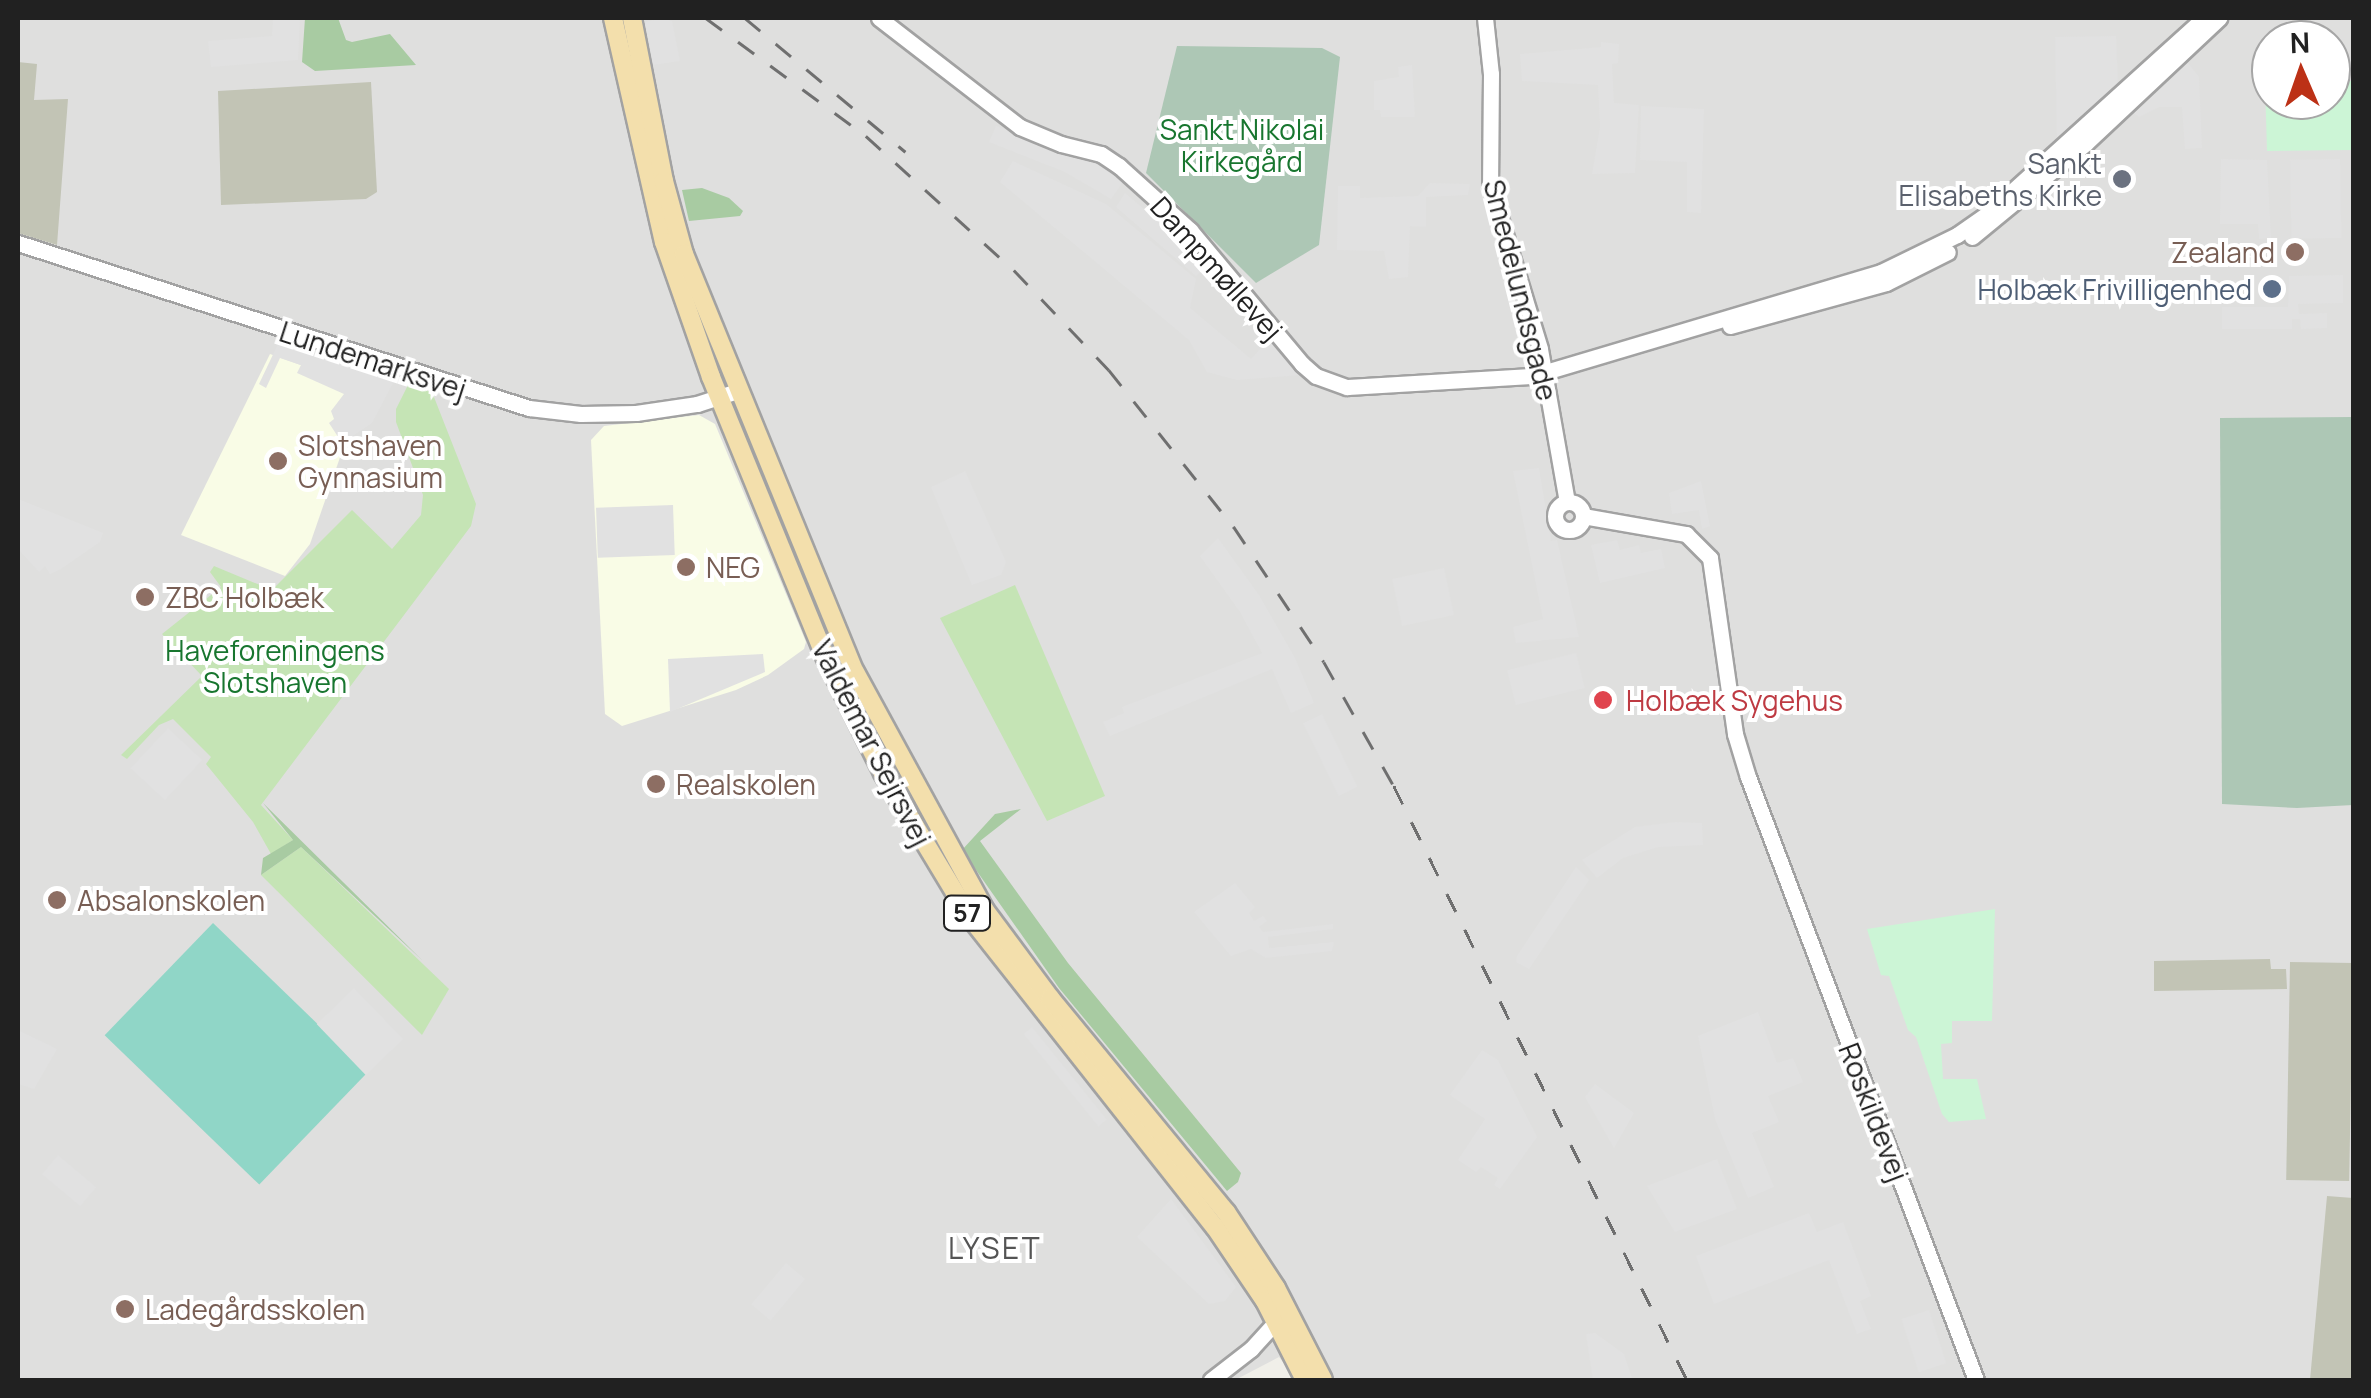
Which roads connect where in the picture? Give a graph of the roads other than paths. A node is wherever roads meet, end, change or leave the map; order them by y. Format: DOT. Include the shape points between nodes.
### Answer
graph roads {
  1 [pos="612,18"];
  2 [pos="632,18"];
  3 [pos="879,18"];
  4 [pos="1485,18"];
  5 [pos="2204,18"];
  6 [pos="2219,18"];
  7 [pos="2197,34"];
  8 [pos="18,244"];
  9 [pos="1544,372"];
  10 [pos="737,391"];
  11 [pos="718,398"];
  12 [pos="1567,502"];
  13 [pos="1584,516"];
  14 [pos="1282,1314"];
  15 [pos="1211,1380"];
  16 [pos="1304,1380"];
  17 [pos="1323,1380"];
  18 [pos="1976,1380"];
  1 -- 11 [label="main road, Valdemar Sejrsvej / 57" via="664,242"];
  2 -- 10 [label="main road, Valdemar Sejrsvej / 57" via="684,254"];
  3 -- 9 [label="street, Dampmøllevej" via="1020,127 1119,166 1190,230 1316,376 1347,387"];
  4 -- 9 [label="street, Smedelundsgade" via="1490,185"];
  5 -- 7 [label="street"];
  6 -- 7 [label="street"];
  7 -- 9 [label="street" via="2020,202 1952,250 1843,297"];
  8 -- 11 [label="street, Lundemarksvej" via="524,407 636,413"];
  9 -- 12 [label="street, Smedelundsgade"];
  10 -- 11 [label="street, Lundemarksvej"];
  10 -- 14 [label="main road, Valdemar Sejrsvej / 57" via="846,654 978,900 1226,1212"];
  11 -- 14 [label="main road, Valdemar Sejrsvej / 57" via="828,664 914,830 990,944"];
  12 -- 13 [label="street"];
  12 -- 13 [label="street" via="1556,510 1560,527 1573,530"];
  13 -- 18 [label="street, Roskildevej" via="1686,534 1710,558 1737,740"];
  14 -- 15 [label="street" via="1238,1362"];
  14 -- 16 [label="main road, Valdemar Sejrsvej / 57"];
  14 -- 17 [label="main road, Valdemar Sejrsvej / 57"];
}
